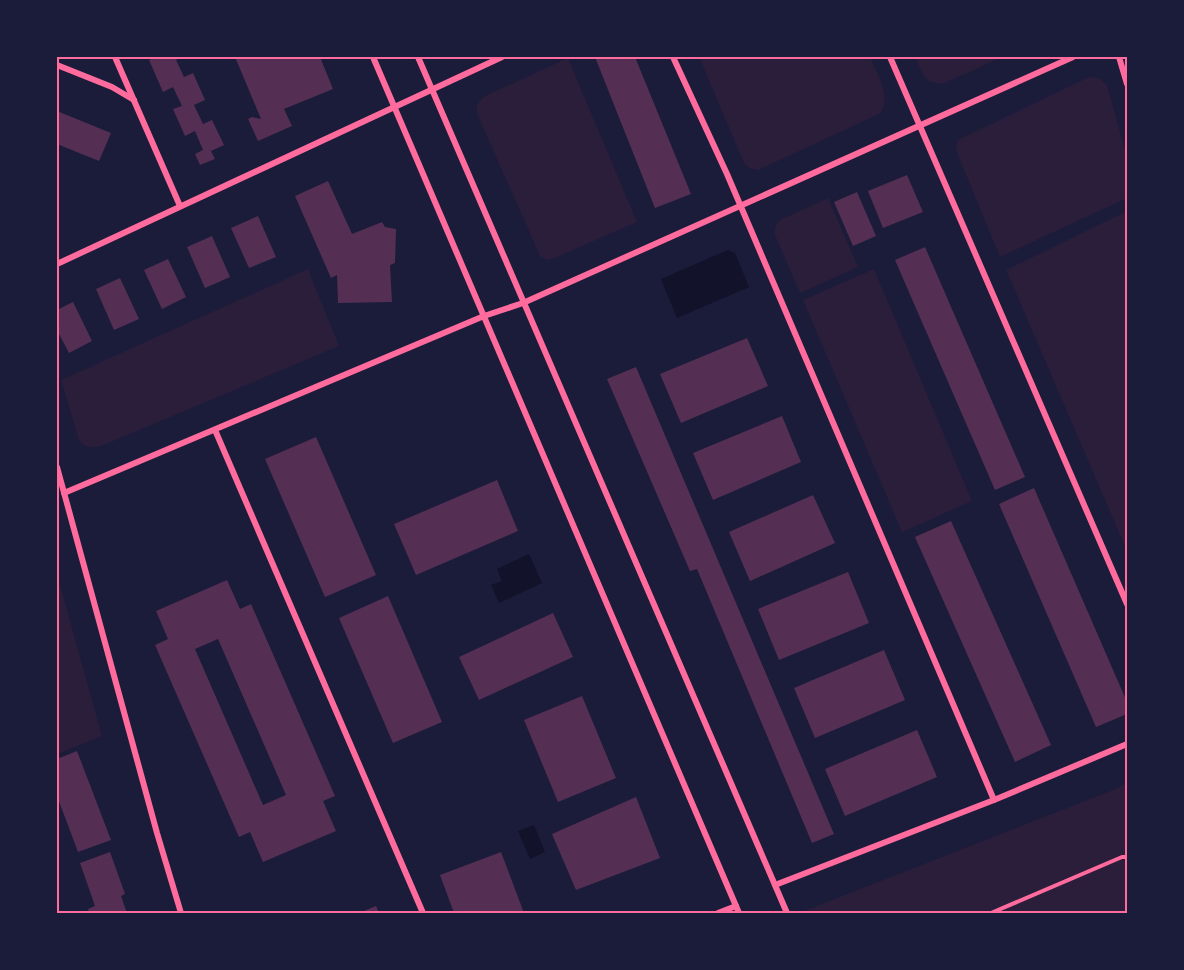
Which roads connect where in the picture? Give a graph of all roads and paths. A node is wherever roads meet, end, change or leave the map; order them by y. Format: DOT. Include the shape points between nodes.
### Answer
graph roads {
  1 [pos="115,57"];
  2 [pos="373,57"];
  3 [pos="418,57"];
  4 [pos="502,57"];
  5 [pos="673,57"];
  6 [pos="890,57"];
  7 [pos="1073,57"];
  8 [pos="1119,57"];
  9 [pos="57,65"];
  10 [pos="1127,84"];
  11 [pos="432,90"];
  12 [pos="134,100"];
  13 [pos="394,108"];
  14 [pos="919,126"];
  15 [pos="180,206"];
  16 [pos="740,206"];
  17 [pos="57,264"];
  18 [pos="523,303"];
  19 [pos="484,316"];
  20 [pos="215,430"];
  21 [pos="57,467"];
  22 [pos="64,493"];
  23 [pos="1127,604"];
  24 [pos="1127,744"];
  25 [pos="994,800"];
  26 [pos="1127,857"];
  27 [pos="775,885"];
  28 [pos="736,906"];
  29 [pos="182,913"];
  30 [pos="423,913"];
  31 [pos="718,913"];
  32 [pos="739,913"];
  33 [pos="788,913"];
  34 [pos="991,913"];
  1 -- 12 [label="street"];
  2 -- 13 [label="street"];
  3 -- 11 [label="street"];
  4 -- 11 [label="street"];
  5 -- 16 [label="street"];
  6 -- 14 [label="street"];
  7 -- 14 [label="street"];
  8 -- 10 [label="street"];
  9 -- 12 [label="street"];
  11 -- 13 [label="street"];
  11 -- 18 [label="street"];
  12 -- 15 [label="street"];
  13 -- 15 [label="street"];
  13 -- 19 [label="street"];
  14 -- 16 [label="street"];
  14 -- 23 [label="street"];
  15 -- 17 [label="street"];
  16 -- 18 [label="street"];
  16 -- 25 [label="street"];
  18 -- 19 [label="street"];
  18 -- 27 [label="street"];
  19 -- 20 [label="street"];
  19 -- 28 [label="street"];
  20 -- 22 [label="street"];
  20 -- 30 [label="street"];
  21 -- 22 [label="street"];
  22 -- 29 [label="street"];
  24 -- 25 [label="street"];
  25 -- 27 [label="street"];
  26 -- 34 [label="path"];
  27 -- 33 [label="street"];
  28 -- 31 [label="street"];
  28 -- 32 [label="street"];
}
